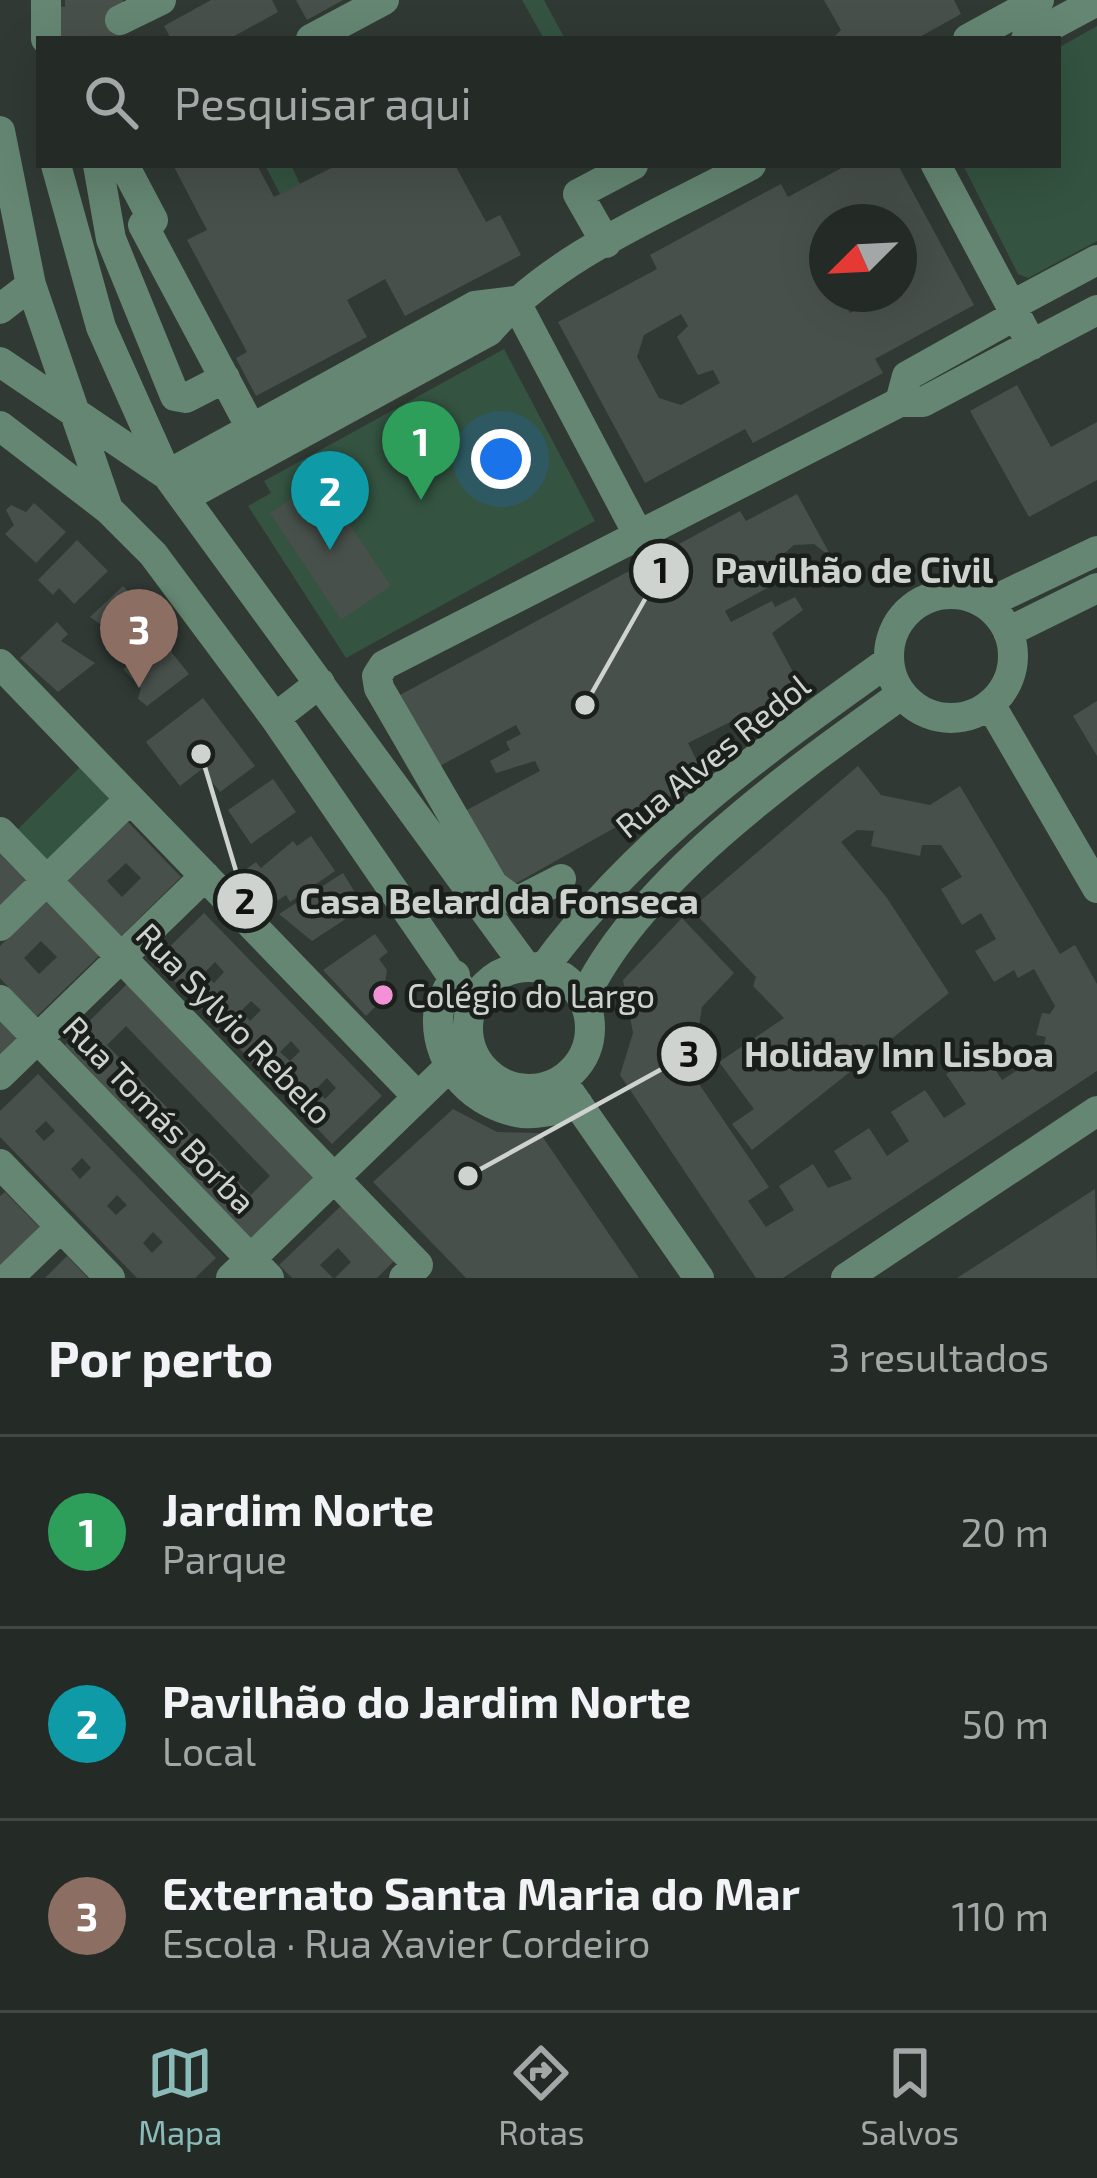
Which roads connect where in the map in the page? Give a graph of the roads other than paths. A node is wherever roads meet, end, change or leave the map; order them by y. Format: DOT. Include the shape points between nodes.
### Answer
graph roads {
  1 [pos="46,0"];
  2 [pos="161,0"];
  3 [pos="384,0"];
  4 [pos="1040,0"];
  5 [pos="1097,1"];
  6 [pos="120,20"];
  7 [pos="46,36"];
  8 [pos="316,36"];
  9 [pos="974,36"];
  10 [pos="1032,36"];
  11 [pos="0,130"];
  12 [pos="57,168"];
  13 [pos="99,168"];
  14 [pos="126,168"];
  15 [pos="627,168"];
  16 [pos="746,168"];
  17 [pos="938,168"];
  18 [pos="606,244"];
  19 [pos="1097,260"];
  20 [pos="32,285"];
  21 [pos="515,301"];
  22 [pos="0,309"];
  23 [pos="1014,310"];
  24 [pos="1097,310"];
  25 [pos="1032,344"];
  26 [pos="0,362"];
  27 [pos="225,378"];
  28 [pos="900,402"];
  29 [pos="74,413"];
  30 [pos="0,426"];
  31 [pos="258,441"];
  32 [pos="176,486"];
  33 [pos="108,508"];
  34 [pos="639,536"];
  35 [pos="1097,551"];
  36 [pos="1097,589"];
  37 [pos="986,604"];
  38 [pos="1008,632"];
  39 [pos="889,661"];
  40 [pos="0,664"];
  41 [pos="320,683"];
  42 [pos="902,694"];
  43 [pos="990,704"];
  44 [pos="275,718"];
  45 [pos="130,799"];
  46 [pos="0,832"];
  47 [pos="205,876"];
  48 [pos="561,879"];
  49 [pos="47,880"];
  50 [pos="1097,889"];
  51 [pos="0,926"];
  52 [pos="121,957"];
  53 [pos="534,968"];
  54 [pos="455,975"];
  55 [pos="0,1000"];
  56 [pos="583,1000"];
  57 [pos="472,1005"];
  58 [pos="38,1039"];
  59 [pos="462,1062"];
  60 [pos="0,1075"];
  61 [pos="570,1092"];
  62 [pos="418,1097"];
  63 [pos="1097,1111"];
  64 [pos="0,1164"];
  65 [pos="334,1178"];
  66 [pos="61,1227"];
  67 [pos="411,1271"];
  68 [pos="250,1272"];
  69 [pos="8,1278"];
  70 [pos="110,1278"];
  71 [pos="699,1278"];
  72 [pos="846,1278"];
  1 -- 7 [label="street"];
  2 -- 6 [label="street"];
  3 -- 8 [label="street"];
  4 -- 9 [label="street"];
  5 -- 10 [label="street"];
  11 -- 20 [label="street"];
  12 -- 32 [label="street" via="101,328"];
  13 -- 27 [label="street" via="111,239 175,396"];
  14 -- 27 [label="street" via="153,220 143,226"];
  15 -- 18 [label="street" via="578,194"];
  16 -- 18 [label="street"];
  17 -- 23 [label="street"];
  18 -- 21 [label="street"];
  19 -- 23 [label="street"];
  20 -- 22 [label="street"];
  20 -- 29 [label="street"];
  21 -- 31 [label="street" via="489,331"];
  21 -- 34 [label="street"];
  23 -- 25 [label="street"];
  23 -- 28 [label="street" via="908,376"];
  24 -- 25 [label="street"];
  25 -- 28 [label="street" via="923,402"];
  26 -- 29 [label="street"];
  27 -- 31 [label="street"];
  28 -- 34 [label="street"];
  29 -- 32 [label="street"];
  29 -- 33 [label="street"];
  30 -- 33 [label="street"];
  31 -- 32 [label="street"];
  32 -- 41 [label="street"];
  33 -- 44 [label="street" via="153,554"];
  34 -- 48 [label="street" via="384,665 377,676 493,885 516,902"];
  35 -- 37 [label="street"];
  36 -- 38 [label="street"];
  37 -- 38 [label="street"];
  37 -- 39 [label="street" via="952,594 919,603 895,628"];
  38 -- 43 [label="street" via="1010,675"];
  39 -- 42 [label="street"];
  39 -- 53 [label="street, Rua Alves Redol" via="661,838"];
  40 -- 45 [label="street"];
  41 -- 44 [label="street"];
  41 -- 53 [label="street"];
  42 -- 43 [label="street" via="940,717"];
  42 -- 56 [label="street, Rua Alves Redol" via="687,866 602,961"];
  43 -- 50 [label="street"];
  44 -- 54 [label="street"];
  45 -- 47 [label="street"];
  45 -- 49 [label="street"];
  46 -- 49 [label="street, Rua Sylvio Rebelo"];
  47 -- 52 [label="street"];
  47 -- 62 [label="street"];
  49 -- 51 [label="street"];
  49 -- 52 [label="street, Rua Sylvio Rebelo"];
  52 -- 58 [label="street"];
  52 -- 65 [label="street, Rua Sylvio Rebelo"];
  53 -- 56 [label="street" via="573,986"];
  53 -- 57 [label="street" via="493,978"];
  54 -- 57 [label="street"];
  54 -- 59 [label="street" via="437,1013 440,1046"];
  55 -- 58 [label="street, Rua Tomás Borba"];
  56 -- 61 [label="street" via="590,1035"];
  57 -- 59 [label="street"];
  58 -- 60 [label="street"];
  58 -- 68 [label="street, Rua Tomás Borba"];
  59 -- 61 [label="street" via="514,1088"];
  59 -- 62 [label="street"];
  61 -- 71 [label="street"];
  62 -- 65 [label="street"];
  63 -- 72 [label="street"];
  64 -- 66 [label="street"];
  65 -- 67 [label="street, Rua Sylvio Rebelo"];
  65 -- 68 [label="street"];
  66 -- 69 [label="street"];
  66 -- 70 [label="street"];
}
